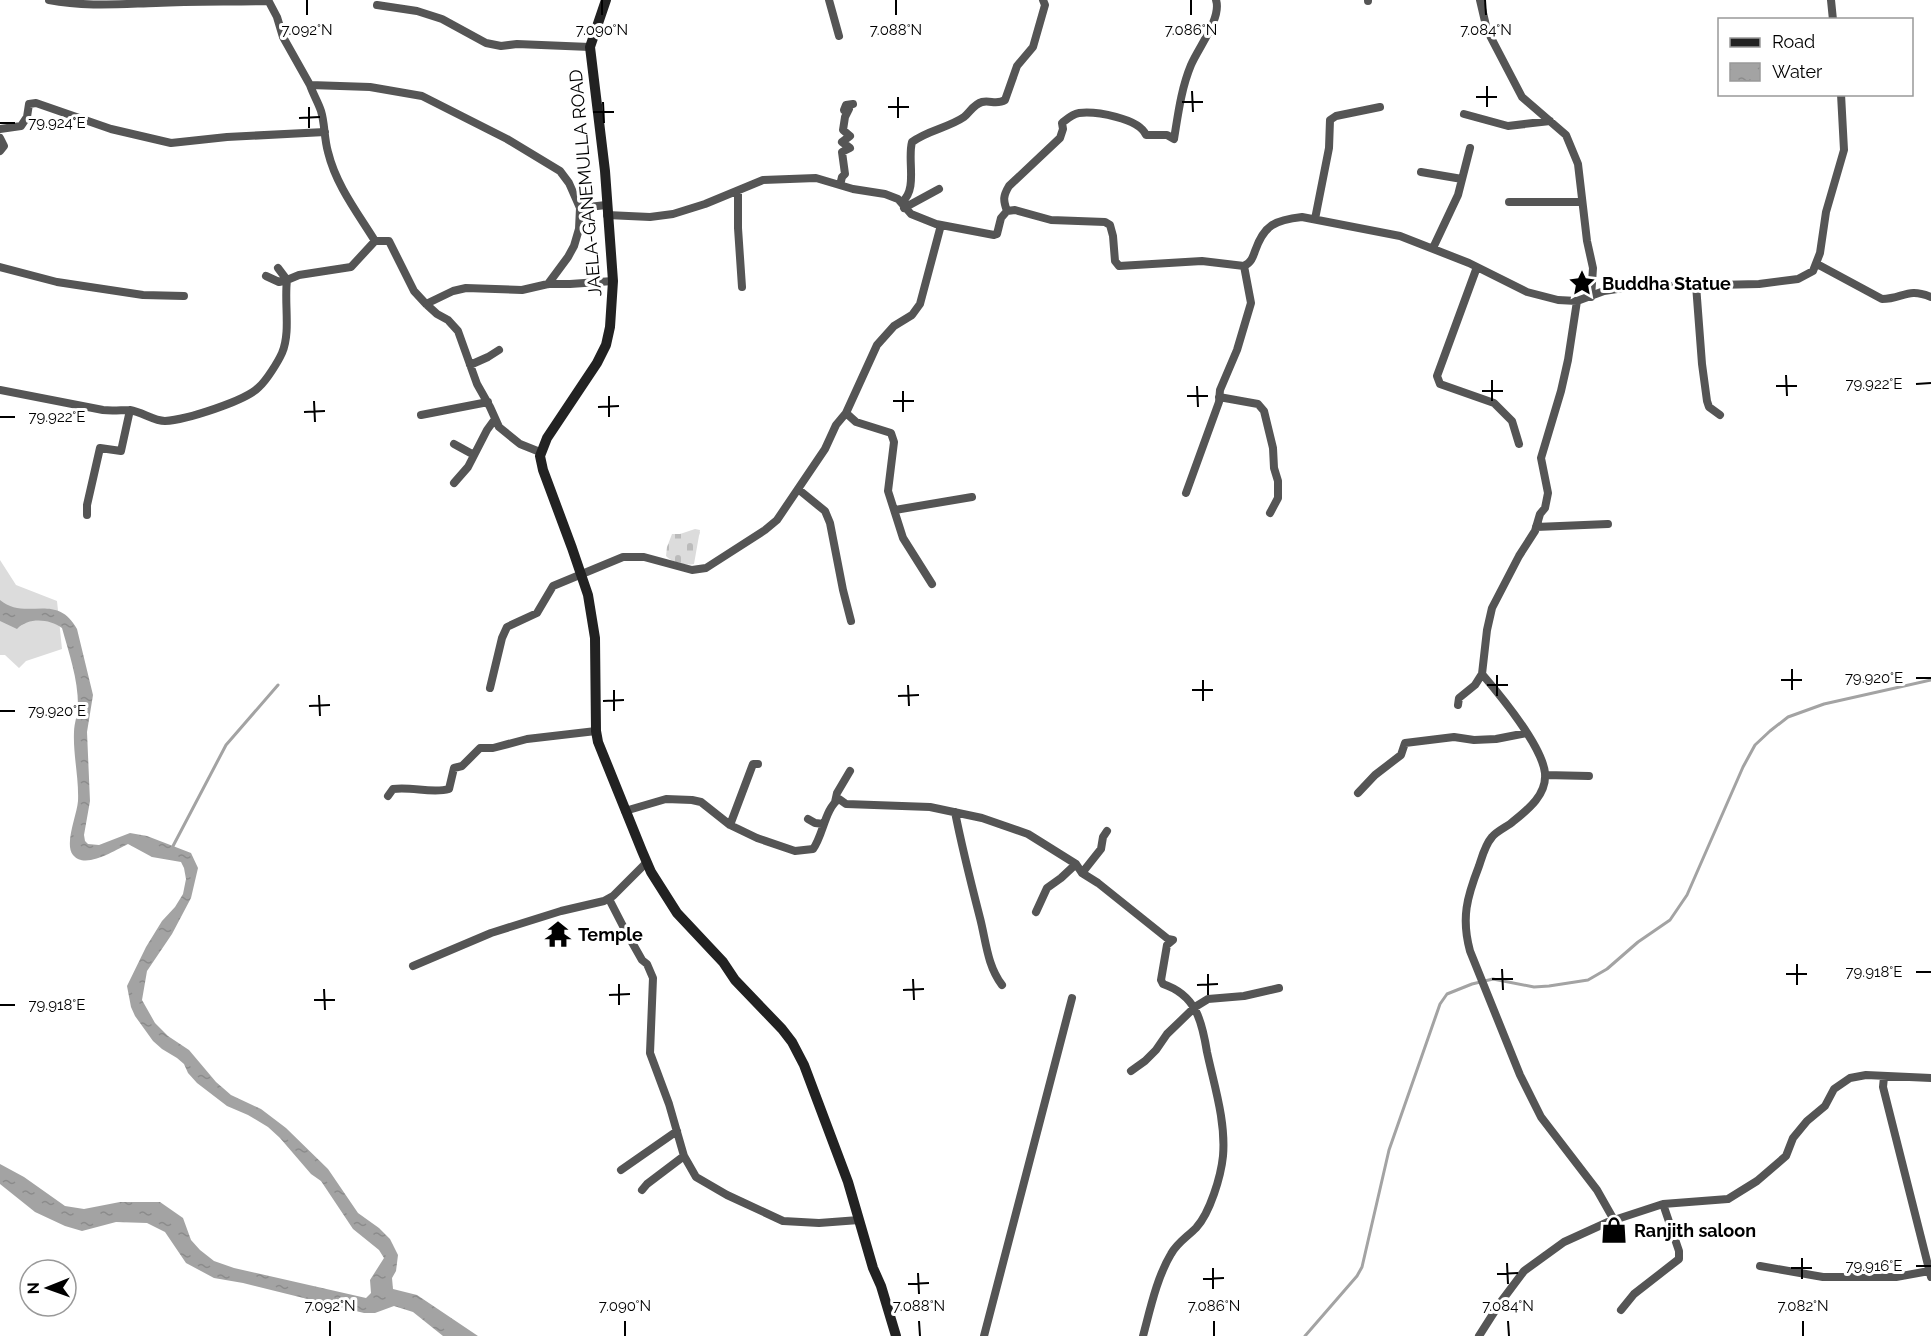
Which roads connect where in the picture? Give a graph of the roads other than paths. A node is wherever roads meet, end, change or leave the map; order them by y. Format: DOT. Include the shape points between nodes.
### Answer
graph roads {
  1 [pos="49,0"];
  2 [pos="606,0"];
  3 [pos="829,0"];
  4 [pos="1043,0"];
  5 [pos="1216,0"];
  6 [pos="1480,0"];
  7 [pos="1831,0"];
  8 [pos="268,1"];
  9 [pos="377,5"];
  10 [pos="1833,18"];
  11 [pos="838,36"];
  12 [pos="590,47"];
  13 [pos="310,85"];
  14 [pos="1840,96"];
  15 [pos="853,104"];
  16 [pos="1380,107"];
  17 [pos="1464,114"];
  18 [pos="1550,121"];
  19 [pos="0,129"];
  20 [pos="325,132"];
  21 [pos="0,138"];
  22 [pos="1470,148"];
  23 [pos="0,152"];
  24 [pos="1421,172"];
  25 [pos="1462,179"];
  26 [pos="840,185"];
  27 [pos="939,189"];
  28 [pos="738,191"];
  29 [pos="1509,202"];
  30 [pos="1581,202"];
  31 [pos="903,205"];
  32 [pos="580,208"];
  33 [pos="606,210"];
  34 [pos="1007,211"];
  35 [pos="1315,219"];
  36 [pos="941,225"];
  37 [pos="375,241"];
  38 [pos="1433,248"];
  39 [pos="1817,264"];
  40 [pos="1244,266"];
  41 [pos="0,267"];
  42 [pos="1477,267"];
  43 [pos="278,268"];
  44 [pos="266,276"];
  45 [pos="287,280"];
  46 [pos="613,281"];
  47 [pos="548,284"];
  48 [pos="1696,285"];
  49 [pos="742,287"];
  50 [pos="184,296"];
  51 [pos="1591,297"];
  52 [pos="1931,297"];
  53 [pos="1577,301"];
  54 [pos="426,304"];
  55 [pos="499,350"];
  56 [pos="470,365"];
  57 [pos="0,390"];
  58 [pos="1219,397"];
  59 [pos="488,402"];
  60 [pos="130,410"];
  61 [pos="846,413"];
  62 [pos="421,415"];
  63 [pos="1720,416"];
  64 [pos="495,419"];
  65 [pos="454,444"];
  66 [pos="1519,444"];
  67 [pos="540,452"];
  68 [pos="474,455"];
  69 [pos="454,483"];
  70 [pos="798,489"];
  71 [pos="1186,493"];
  72 [pos="972,497"];
  73 [pos="895,510"];
  74 [pos="1270,513"];
  75 [pos="87,515"];
  76 [pos="1608,524"];
  77 [pos="1536,527"];
  78 [pos="581,575"];
  79 [pos="932,584"];
  80 [pos="850,621"];
  81 [pos="1482,674"];
  82 [pos="490,688"];
  83 [pos="1458,705"];
  84 [pos="596,731"];
  85 [pos="1527,733"];
  86 [pos="758,764"];
  87 [pos="850,771"];
  88 [pos="1545,775"];
  89 [pos="1589,776"];
  90 [pos="1358,793"];
  91 [pos="388,796"];
  92 [pos="835,802"];
  93 [pos="625,811"];
  94 [pos="955,812"];
  95 [pos="808,819"];
  96 [pos="824,824"];
  97 [pos="730,825"];
  98 [pos="1107,831"];
  99 [pos="647,862"];
  100 [pos="1076,864"];
  101 [pos="1082,873"];
  102 [pos="609,899"];
  103 [pos="1036,912"];
  104 [pos="412,966"];
  105 [pos="1002,985"];
  106 [pos="1279,987"];
  107 [pos="1072,998"];
  108 [pos="1195,1007"];
  109 [pos="1131,1071"];
  110 [pos="1884,1077"];
  111 [pos="1931,1078"];
  112 [pos="677,1131"];
  113 [pos="684,1156"];
  114 [pos="621,1170"];
  115 [pos="642,1190"];
  116 [pos="1663,1204"];
  117 [pos="859,1220"];
  118 [pos="1614,1220"];
  119 [pos="1760,1266"];
  120 [pos="1930,1274"];
  121 [pos="1621,1311"];
  122 [pos="896,1336"];
  123 [pos="984,1336"];
  124 [pos="1143,1336"];
  125 [pos="1479,1336"];
  1 -- 8 [label="street" via="118,5"];
  2 -- 12 [label="main road, JAELA-GANEMULLA ROAD"];
  3 -- 11 [label="street"];
  4 -- 31 [label="street" via="1033,47 1017,66 1005,100 978,103 964,116 912,142 910,189"];
  5 -- 34 [label="street" via="1218,7 1188,74 1174,140 1167,135 1146,135 1138,124 1118,118 1076,113 1062,123 1060,138 1009,186 1003,200"];
  6 -- 18 [label="street" via="1487,30 1522,97"];
  7 -- 10 [label="street"];
  8 -- 13 [label="street"];
  9 -- 12 [label="street" via="434,16 486,43 501,46"];
  12 -- 33 [label="main road, JAELA-GANEMULLA ROAD"];
  13 -- 20 [label="street"];
  13 -- 32 [label="street" via="370,87 422,96 560,171"];
  14 -- 39 [label="street" via="1844,150 1826,212"];
  15 -- 26 [label="street" via="846,105 844,110 849,109 843,130 850,136 842,142 850,148 842,152 845,174"];
  16 -- 35 [label="street" via="1330,120 1329,148"];
  17 -- 18 [label="street" via="1508,126"];
  18 -- 30 [label="street" via="1566,135 1578,164"];
  19 -- 20 [label="street" via="21,126 29,104 36,103 111,129 171,143"];
  20 -- 37 [label="street" via="328,152 345,195"];
  21 -- 23 [label="street" via="4,146"];
  22 -- 25 [label="street"];
  24 -- 25 [label="street"];
  25 -- 38 [label="street"];
  26 -- 28 [label="street" via="801,177 763,180"];
  26 -- 31 [label="street" via="885,194"];
  27 -- 31 [label="street"];
  28 -- 33 [label="street" via="674,214 650,217"];
  28 -- 49 [label="street"];
  29 -- 30 [label="street"];
  30 -- 51 [label="street" via="1593,268"];
  31 -- 36 [label="street" via="911,214"];
  32 -- 33 [label="street"];
  32 -- 47 [label="street" via="574,246"];
  33 -- 46 [label="main road, JAELA-GANEMULLA ROAD"];
  34 -- 36 [label="street" via="994,235"];
  34 -- 40 [label="street" via="1067,222 1104,222 1110,225 1119,266 1202,261"];
  35 -- 38 [label="street" via="1400,236"];
  35 -- 40 [label="street" via="1288,218 1268,227"];
  36 -- 61 [label="street" via="920,304 877,345"];
  37 -- 45 [label="street" via="351,267 299,274"];
  37 -- 54 [label="street" via="389,241 414,291"];
  38 -- 42 [label="street"];
  39 -- 48 [label="street" via="1813,271 1797,279"];
  39 -- 52 [label="street" via="1882,299 1912,292"];
  40 -- 58 [label="street" via="1251,303"];
  41 -- 50 [label="street" via="57,282 143,295"];
  42 -- 53 [label="street" via="1527,292"];
  42 -- 66 [label="street" via="1437,380 1494,403 1512,421"];
  43 -- 45 [label="street"];
  44 -- 45 [label="street" via="279,282"];
  45 -- 60 [label="street" via="282,352 261,386 251,394 186,417 163,421"];
  46 -- 47 [label="street"];
  46 -- 67 [label="main road, JAELA-GANEMULLA ROAD" via="606,345"];
  47 -- 54 [label="street" via="522,290 466,288"];
  48 -- 51 [label="street" via="1612,289"];
  48 -- 63 [label="street" via="1707,401"];
  51 -- 53 [label="street"];
  53 -- 77 [label="street" via="1568,360 1541,458 1548,493"];
  54 -- 56 [label="street" via="458,331"];
  55 -- 56 [label="street"];
  56 -- 59 [label="street"];
  57 -- 60 [label="street" via="116,412"];
  58 -- 71 [label="street"];
  58 -- 74 [label="street" via="1258,404 1264,411 1278,481 1278,498"];
  59 -- 62 [label="street"];
  59 -- 64 [label="street"];
  60 -- 75 [label="street" via="121,451 100,448"];
  61 -- 70 [label="street"];
  61 -- 73 [label="street" via="856,422 891,433 894,442 888,491"];
  64 -- 67 [label="street" via="520,444"];
  64 -- 68 [label="street"];
  65 -- 68 [label="street"];
  67 -- 78 [label="main road"];
  68 -- 69 [label="street"];
  70 -- 78 [label="street" via="777,520 706,568 693,570 634,556"];
  70 -- 80 [label="street" via="825,512 830,523"];
  72 -- 73 [label="street"];
  73 -- 79 [label="street" via="903,538"];
  76 -- 77 [label="street"];
  77 -- 81 [label="street" via="1492,608"];
  78 -- 82 [label="street" via="553,586 537,613 507,627"];
  78 -- 84 [label="main road" via="595,638"];
  81 -- 83 [label="street"];
  81 -- 85 [label="street"];
  84 -- 91 [label="street" via="480,748 462,766 454,768 449,789 405,787 393,789"];
  84 -- 93 [label="main road"];
  85 -- 88 [label="street"];
  85 -- 90 [label="street" via="1496,739 1454,737 1405,743 1401,754"];
  86 -- 97 [label="street" via="753,764"];
  87 -- 92 [label="street"];
  88 -- 89 [label="street"];
  88 -- 118 [label="street" via="1539,798 1491,837 1469,893 1465,933 1540,1117 1597,1190"];
  92 -- 94 [label="street" via="839,799 846,804 930,807"];
  92 -- 96 [label="street"];
  93 -- 97 [label="street" via="666,799 692,800 701,802"];
  93 -- 99 [label="main road"];
  94 -- 100 [label="street" via="1028,834"];
  94 -- 105 [label="street" via="986,950"];
  95 -- 96 [label="street"];
  96 -- 97 [label="street" via="813,849 795,851"];
  98 -- 101 [label="street" via="1101,849"];
  99 -- 102 [label="street"];
  99 -- 117 [label="main road" via="676,913 792,1042 813,1085"];
  100 -- 101 [label="street"];
  100 -- 103 [label="street" via="1047,888"];
  101 -- 108 [label="street" via="1173,940 1167,945 1161,980"];
  102 -- 104 [label="street" via="491,933"];
  102 -- 112 [label="street" via="653,978 650,1053"];
  106 -- 108 [label="street" via="1244,996 1208,999"];
  107 -- 123 [label="street"];
  108 -- 109 [label="street"];
  108 -- 124 [label="street" via="1204,1030 1220,1109 1223,1157 1208,1211 1175,1246 1165,1265"];
  110 -- 111 [label="street"];
  110 -- 116 [label="street" via="1866,1074 1850,1078 1834,1089 1825,1106 1793,1138 1786,1156 1728,1199"];
  110 -- 120 [label="street" via="1883,1087"];
  112 -- 113 [label="street"];
  112 -- 114 [label="street"];
  113 -- 115 [label="street"];
  113 -- 117 [label="street" via="696,1177 783,1221"];
  116 -- 118 [label="street"];
  116 -- 121 [label="street" via="1679,1259 1634,1293"];
  117 -- 122 [label="main road"];
  118 -- 125 [label="street" via="1564,1242 1524,1271"];
  119 -- 120 [label="street" via="1823,1276"];
}
